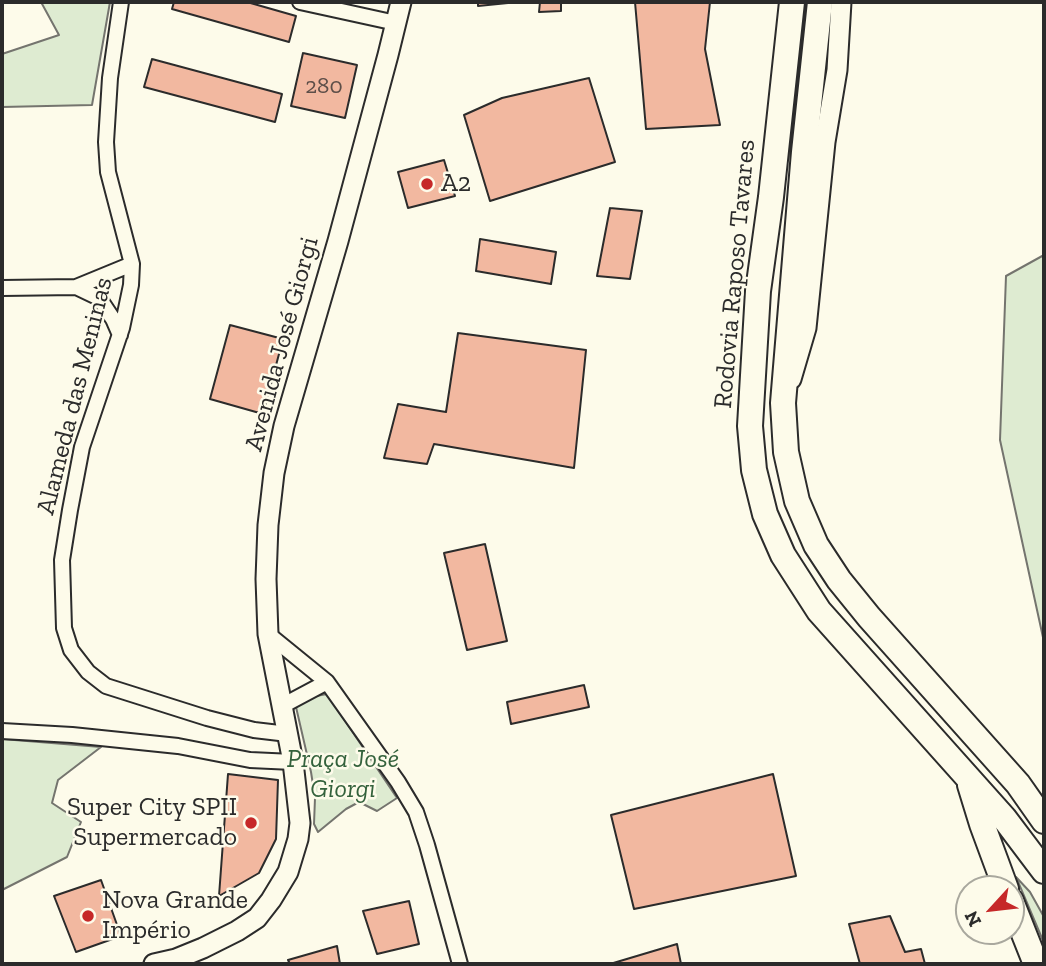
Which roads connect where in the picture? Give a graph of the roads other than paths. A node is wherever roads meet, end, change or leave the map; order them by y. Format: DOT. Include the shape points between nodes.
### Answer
graph roads {
  1 [pos="121,2"];
  2 [pos="300,2"];
  3 [pos="401,2"];
  4 [pos="792,2"];
  5 [pos="820,2"];
  6 [pos="841,2"];
  7 [pos="396,23"];
  8 [pos="132,264"];
  9 [pos="76,287"];
  10 [pos="2,288"];
  11 [pos="120,335"];
  12 [pos="783,403"];
  13 [pos="268,634"];
  14 [pos="327,682"];
  15 [pos="282,706"];
  16 [pos="2,731"];
  17 [pos="288,734"];
  18 [pos="293,762"];
  19 [pos="966,774"];
  20 [pos="1018,784"];
  21 [pos="1044,813"];
  22 [pos="1044,821"];
  23 [pos="1044,872"];
  24 [pos="1001,875"];
  25 [pos="1025,936"];
  26 [pos="154,964"];
  27 [pos="460,964"];
  28 [pos="1036,964"];
  1 -- 8 [label="street, Alameda das Meninas" via="106,142 108,172"];
  2 -- 7 [label="street"];
  3 -- 7 [label="street, Avenida José Giorgi"];
  4 -- 19 [label="highway, Rodovia Raposo Tavares" via="758,291 750,426 754,470 765,514 783,555 819,611"];
  5 -- 12 [label="highway"];
  6 -- 12 [label="street" via="806,328"];
  7 -- 13 [label="street, Avenida José Giorgi" via="274,473 268,525"];
  8 -- 9 [label="street"];
  8 -- 11 [label="street, Alameda das Meninas"];
  9 -- 10 [label="street"];
  9 -- 11 [label="street" via="99,298"];
  11 -- 17 [label="street, Alameda das Meninas" via="82,446 62,560 64,628 71,650 106,686 207,718"];
  12 -- 20 [label="highway" via="786,452 797,501 816,545 869,617"];
  13 -- 14 [label="street"];
  13 -- 15 [label="street, Avenida José Giorgi"];
  14 -- 15 [label="street"];
  14 -- 27 [label="street" via="416,812"];
  15 -- 17 [label="street, Avenida José Giorgi"];
  16 -- 18 [label="street" via="178,746 250,760"];
  17 -- 18 [label="street, Avenida José Giorgi"];
  18 -- 26 [label="street, Avenida José Giorgi" via="298,839 288,872 271,900 257,918 237,931"];
  19 -- 23 [label="highway, Rodovia Raposo Tavares"];
  19 -- 24 [label="highway"];
  20 -- 21 [label="highway"];
  20 -- 22 [label="highway"];
  25 -- 28 [label="highway"];
}
